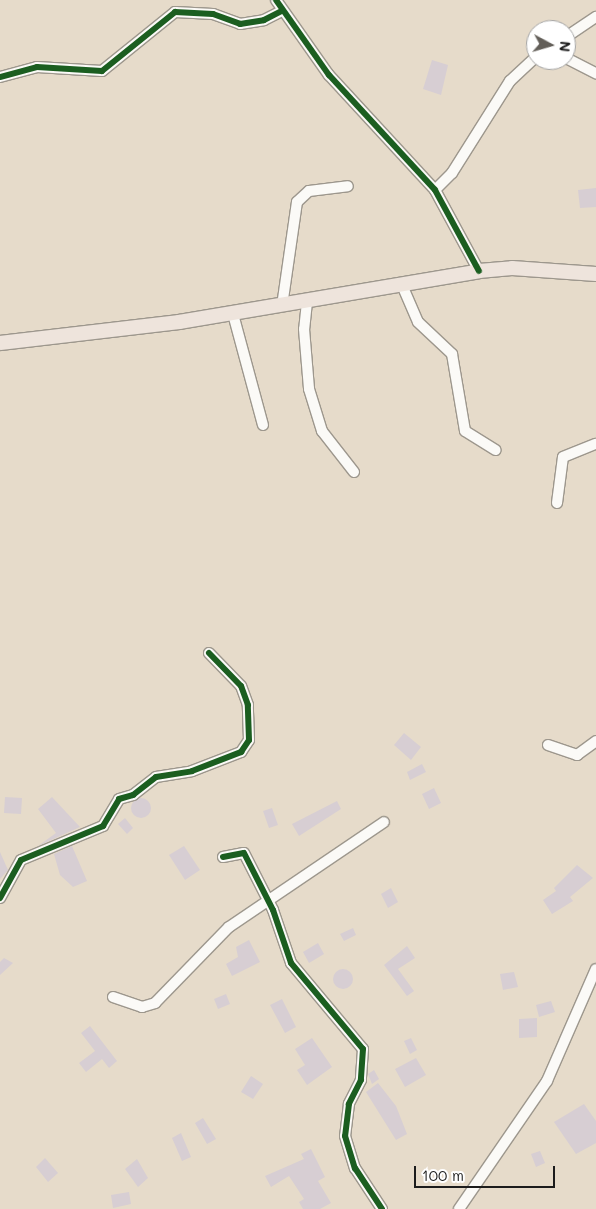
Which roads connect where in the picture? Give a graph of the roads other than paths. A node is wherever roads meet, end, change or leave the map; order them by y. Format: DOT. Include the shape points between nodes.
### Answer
graph roads {
  1 [pos="276,0"];
  2 [pos="282,11"];
  3 [pos="596,17"];
  4 [pos="576,30"];
  5 [pos="576,63"];
  6 [pos="526,66"];
  7 [pos="596,73"];
  8 [pos="0,77"];
  9 [pos="348,186"];
  10 [pos="435,190"];
  11 [pos="479,271"];
  12 [pos="596,274"];
  13 [pos="402,285"];
  14 [pos="306,302"];
  15 [pos="282,306"];
  16 [pos="233,314"];
  17 [pos="0,343"];
  18 [pos="263,426"];
  19 [pos="596,444"];
  20 [pos="496,450"];
  21 [pos="354,472"];
  22 [pos="557,503"];
  23 [pos="209,653"];
  24 [pos="596,741"];
  25 [pos="548,745"];
  26 [pos="384,822"];
  27 [pos="222,857"];
  28 [pos="0,898"];
  29 [pos="267,899"];
  30 [pos="596,969"];
  31 [pos="593,982"];
  32 [pos="113,997"];
  33 [pos="382,1209"];
  34 [pos="459,1209"];
  1 -- 2 [label="street"];
  2 -- 8 [label="street" via="264,20 240,24 213,14 175,12 102,71 37,67"];
  2 -- 10 [label="street" via="328,75"];
  3 -- 4 [label="street"];
  5 -- 7 [label="street"];
  6 -- 10 [label="street" via="510,81 452,173"];
  9 -- 15 [label="street" via="309,191 297,202"];
  10 -- 11 [label="street"];
  11 -- 12 [label="main road" via="512,268"];
  11 -- 13 [label="main road"];
  13 -- 14 [label="main road"];
  13 -- 20 [label="street" via="418,322 452,354 465,431"];
  14 -- 15 [label="main road"];
  14 -- 21 [label="street" via="304,338 310,389 322,431"];
  15 -- 16 [label="main road"];
  16 -- 17 [label="main road"];
  16 -- 18 [label="street"];
  19 -- 22 [label="street" via="563,457"];
  23 -- 28 [label="street" via="240,686 248,705 249,740 241,752 192,771 156,777 133,795 119,799 102,826 21,860"];
  24 -- 25 [label="street" via="577,755"];
  26 -- 29 [label="street"];
  27 -- 29 [label="street" via="244,854"];
  29 -- 32 [label="street" via="229,927 155,1003 142,1007"];
  29 -- 33 [label="street" via="291,963 363,1049 361,1080 349,1104 344,1136 355,1168"];
  30 -- 31 [label="street"];
  31 -- 34 [label="street" via="547,1081"];
}
